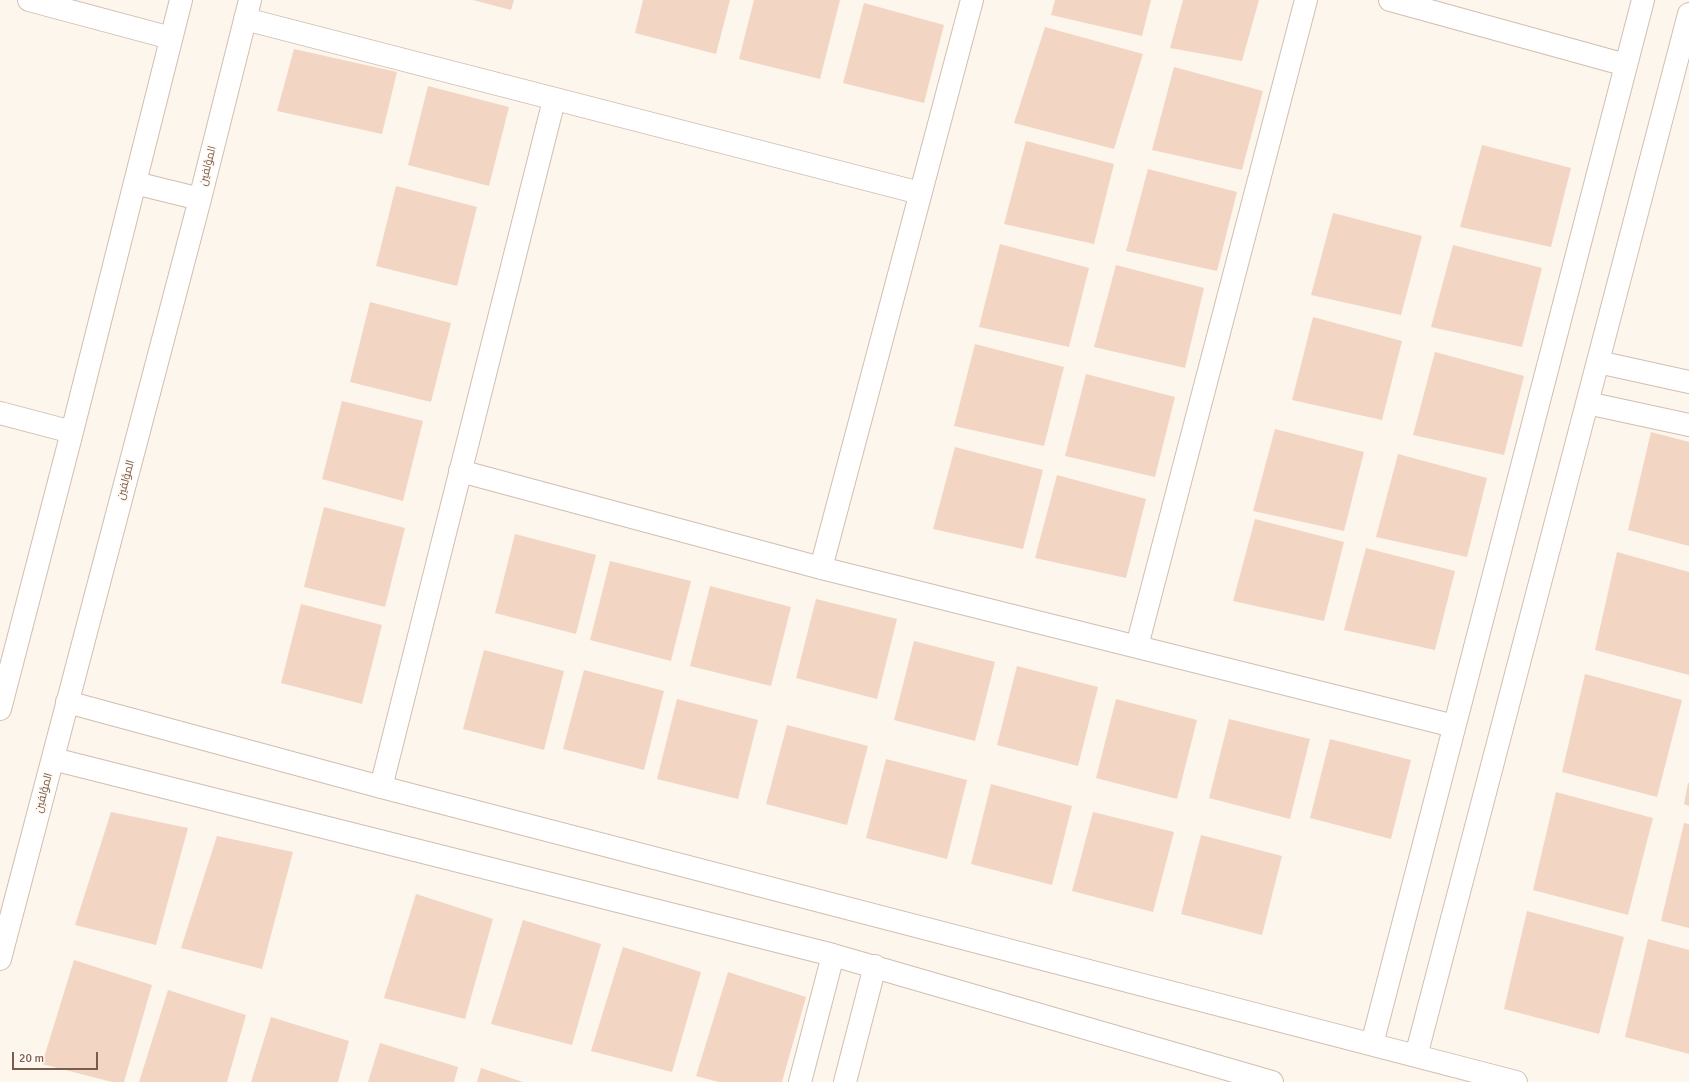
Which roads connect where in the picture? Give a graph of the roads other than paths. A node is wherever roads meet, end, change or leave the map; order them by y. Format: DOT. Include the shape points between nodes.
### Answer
graph roads {
  1 [pos="29,0"];
  2 [pos="181,0"];
  3 [pos="972,0"];
  4 [pos="1306,0"];
  5 [pos="1390,0"];
  6 [pos="1639,1"];
  7 [pos="248,10"];
  8 [pos="1689,14"];
  9 [pos="171,38"];
  10 [pos="1626,65"];
  11 [pos="554,100"];
  12 [pos="135,183"];
  13 [pos="920,193"];
  14 [pos="200,199"];
  15 [pos="1598,362"];
  16 [pos="1689,382"];
  17 [pos="1587,403"];
  18 [pos="0,413"];
  19 [pos="1689,425"];
  20 [pos="72,432"];
  21 [pos="460,471"];
  22 [pos="821,568"];
  23 [pos="1137,646"];
  24 [pos="67,702"];
  25 [pos="0,709"];
  26 [pos="1454,726"];
  27 [pos="53,759"];
  28 [pos="380,787"];
  29 [pos="833,954"];
  30 [pos="0,959"];
  31 [pos="875,966"];
  32 [pos="1372,1044"];
  33 [pos="1416,1056"];
  34 [pos="800,1082"];
  35 [pos="845,1082"];
  36 [pos="1272,1082"];
  37 [pos="1516,1082"];
  1 -- 9 [label="street"];
  2 -- 9 [label="street"];
  3 -- 13 [label="street"];
  4 -- 23 [label="street"];
  5 -- 10 [label="street"];
  6 -- 10 [label="street"];
  7 -- 11 [label="street"];
  7 -- 14 [label="street, المؤلفين"];
  8 -- 15 [label="street"];
  9 -- 12 [label="street"];
  10 -- 26 [label="street"];
  11 -- 13 [label="street"];
  11 -- 21 [label="street"];
  12 -- 14 [label="street"];
  12 -- 20 [label="street"];
  13 -- 22 [label="street"];
  14 -- 24 [label="street, المؤلفين"];
  15 -- 16 [label="street"];
  15 -- 17 [label="street"];
  17 -- 19 [label="street"];
  17 -- 33 [label="street"];
  18 -- 20 [label="street"];
  20 -- 25 [label="street"];
  21 -- 22 [label="street"];
  21 -- 28 [label="street"];
  22 -- 23 [label="street"];
  23 -- 26 [label="street"];
  24 -- 27 [label="street, المؤلفين"];
  24 -- 28 [label="street"];
  26 -- 32 [label="street"];
  27 -- 29 [label="street"];
  27 -- 30 [label="street, المؤلفين"];
  28 -- 32 [label="street"];
  29 -- 31 [label="street"];
  29 -- 34 [label="street"];
  31 -- 35 [label="street"];
  31 -- 36 [label="street"];
  32 -- 33 [label="street"];
  33 -- 37 [label="street"];
}
